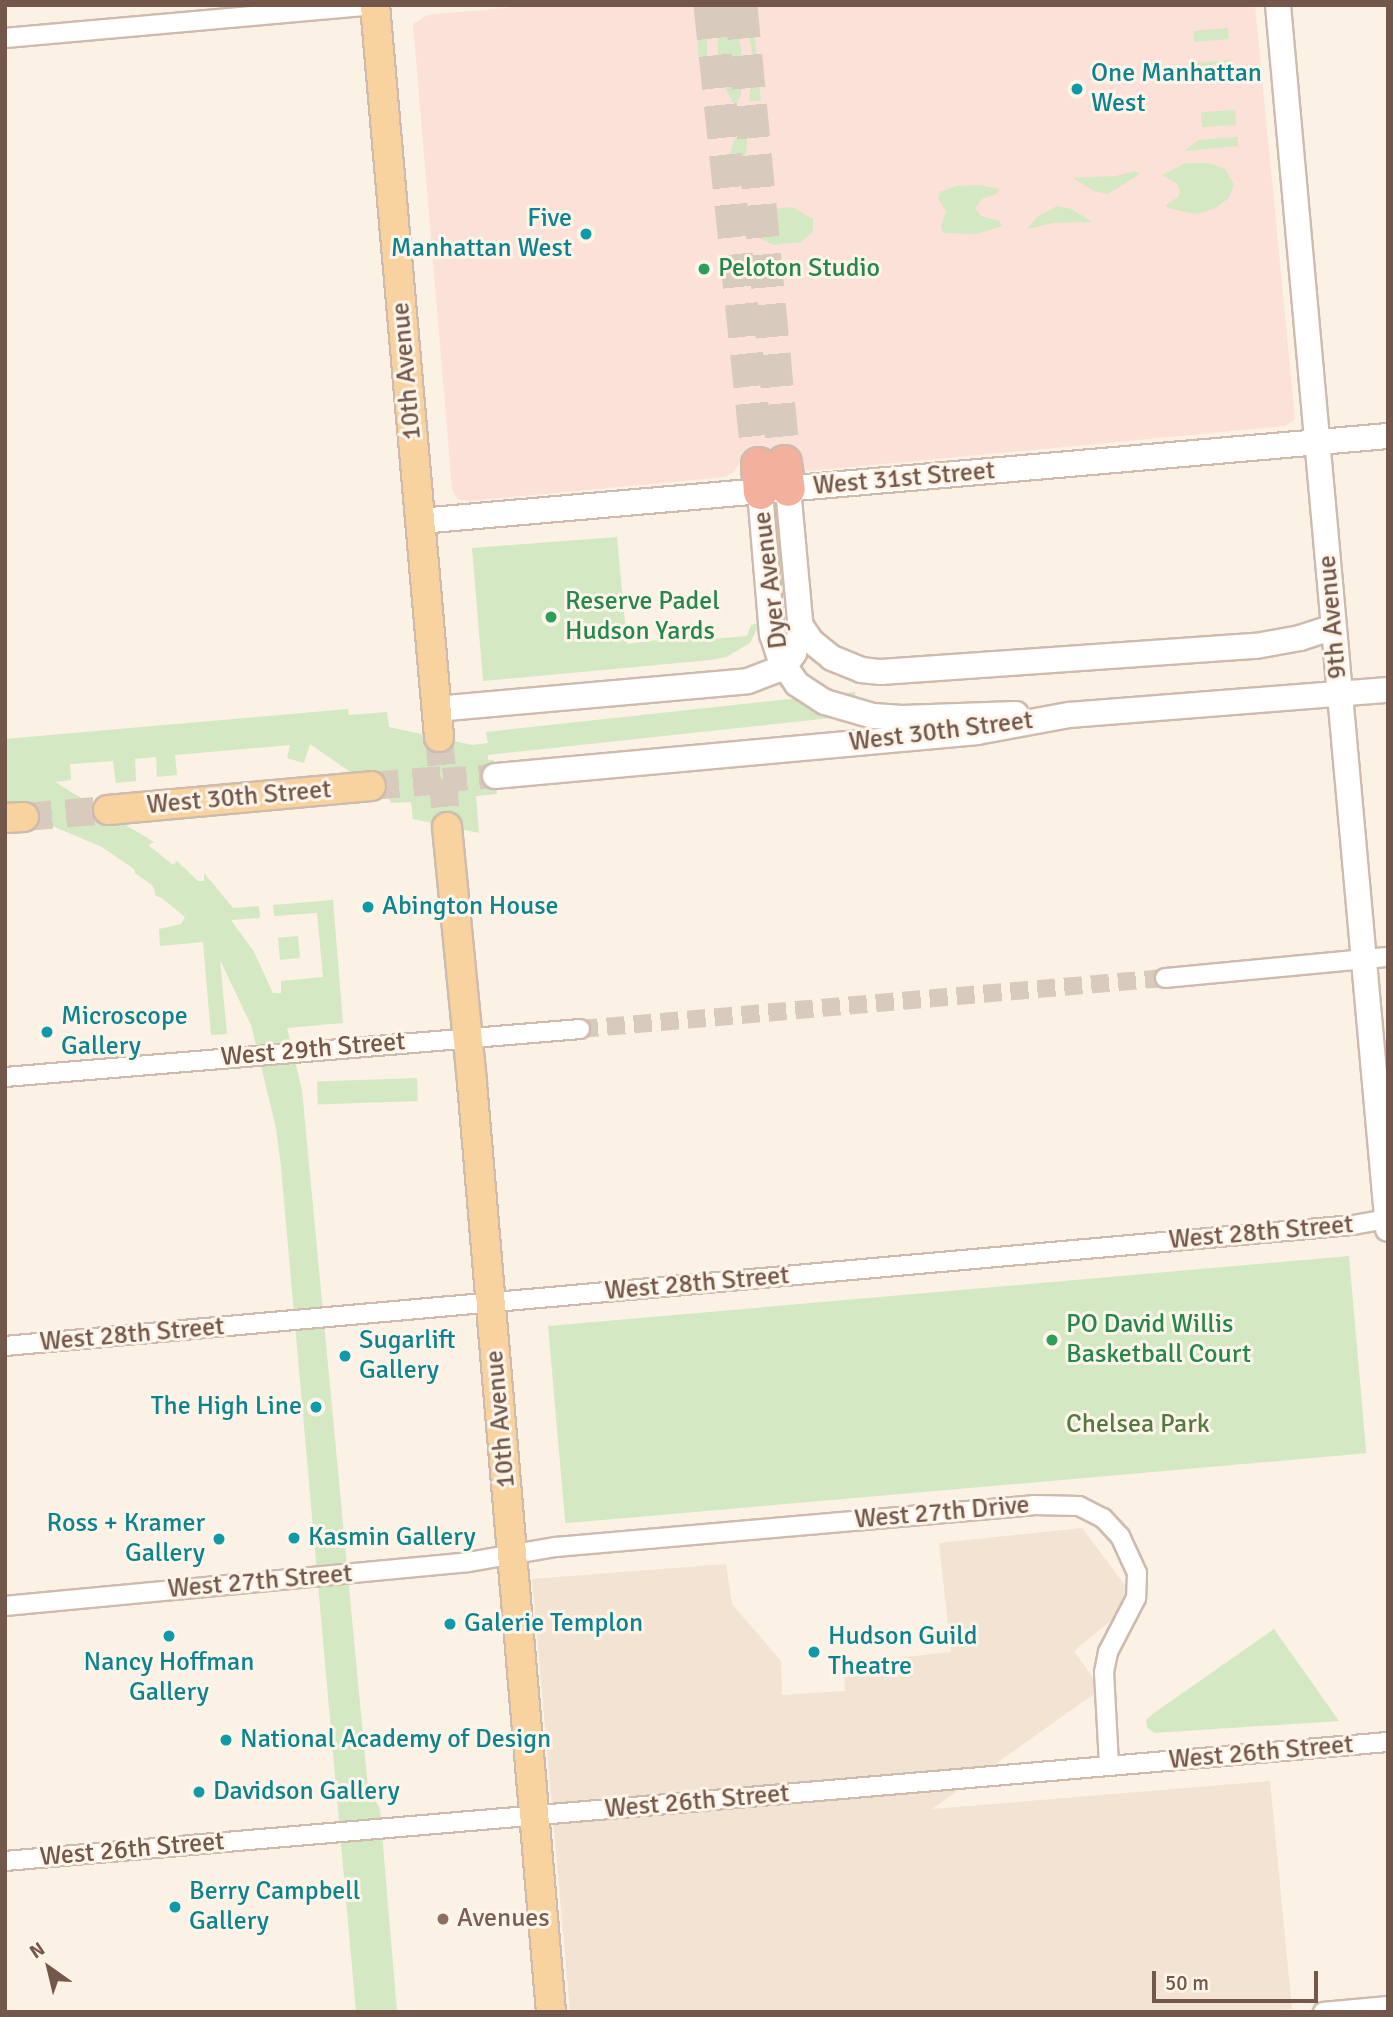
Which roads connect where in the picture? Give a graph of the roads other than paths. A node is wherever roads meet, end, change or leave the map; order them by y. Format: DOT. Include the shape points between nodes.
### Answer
graph roads {
  1 [pos="374,5"];
  2 [pos="1278,5"];
  3 [pos="5,38"];
  4 [pos="1388,436"];
  5 [pos="1317,443"];
  6 [pos="772,477"];
  7 [pos="421,522"];
  8 [pos="801,626"];
  9 [pos="1334,627"];
  10 [pos="784,667"];
  11 [pos="1388,690"];
  12 [pos="1341,694"];
  13 [pos="436,709"];
  14 [pos="1069,715"];
  15 [pos="439,737"];
  16 [pos="495,776"];
  17 [pos="371,786"];
  18 [pos="108,810"];
  19 [pos="447,827"];
  20 [pos="1376,958"];
  21 [pos="1165,978"];
  22 [pos="580,1029"];
  23 [pos="468,1038"];
  24 [pos="5,1077"];
  25 [pos="1387,1219"];
  26 [pos="1388,1229"];
  27 [pos="490,1303"];
  28 [pos="5,1346"];
  29 [pos="513,1554"];
  30 [pos="5,1606"];
  31 [pos="1388,1742"];
  32 [pos="1109,1765"];
  33 [pos="534,1815"];
  34 [pos="5,1861"];
  35 [pos="1388,2006"];
  36 [pos="551,2012"];
  37 [pos="1323,2012"];
  1 -- 3 [label="street"];
  1 -- 7 [label="main road, 10th Avenue"];
  2 -- 5 [label="main road, 9th Avenue"];
  4 -- 5 [label="main road, West 31st Street"];
  5 -- 6 [label="main road, West 31st Street"];
  5 -- 9 [label="main road, 9th Avenue"];
  6 -- 7 [label="main road, West 31st Street"];
  6 -- 8 [label="main road, Dyer Avenue"];
  6 -- 10 [label="main road, Dyer Avenue" via="772,634"];
  7 -- 13 [label="main road, 10th Avenue"];
  8 -- 9 [label="main road" via="831,658 861,670 881,671 1256,646"];
  8 -- 10 [label="main road, Dyer Avenue" via="798,645"];
  9 -- 12 [label="main road, 9th Avenue"];
  10 -- 13 [label="main road" via="748,681"];
  10 -- 14 [label="main road, Dyer Avenue" via="805,691 859,714 902,719 977,713"];
  11 -- 12 [label="main road, West 30th Street"];
  12 -- 14 [label="main road, West 30th Street"];
  12 -- 20 [label="main road, 9th Avenue"];
  13 -- 15 [label="main road, 10th Avenue"];
  14 -- 16 [label="main road, West 30th Street" via="977,732"];
  17 -- 18 [label="main road, West 30th Street"];
  19 -- 23 [label="main road, 10th Avenue"];
  20 -- 21 [label="street"];
  20 -- 25 [label="main road, 9th Avenue"];
  22 -- 23 [label="street, West 29th Street"];
  23 -- 24 [label="street, West 29th Street"];
  23 -- 27 [label="main road, 10th Avenue"];
  25 -- 26 [label="main road, 9th Avenue"];
  25 -- 27 [label="street, West 28th Street"];
  27 -- 28 [label="street, West 28th Street"];
  27 -- 29 [label="main road, 10th Avenue"];
  29 -- 30 [label="street, West 27th Street"];
  29 -- 32 [label="street, West 27th Drive" via="1033,1504 1079,1506 1102,1518 1120,1536 1137,1573 1136,1598 1108,1652 1104,1672"];
  29 -- 33 [label="main road, 10th Avenue"];
  31 -- 32 [label="street, West 26th Street"];
  32 -- 33 [label="street, West 26th Street"];
  33 -- 34 [label="street, West 26th Street"];
  33 -- 36 [label="main road, 10th Avenue"];
  35 -- 37 [label="street"];
}
